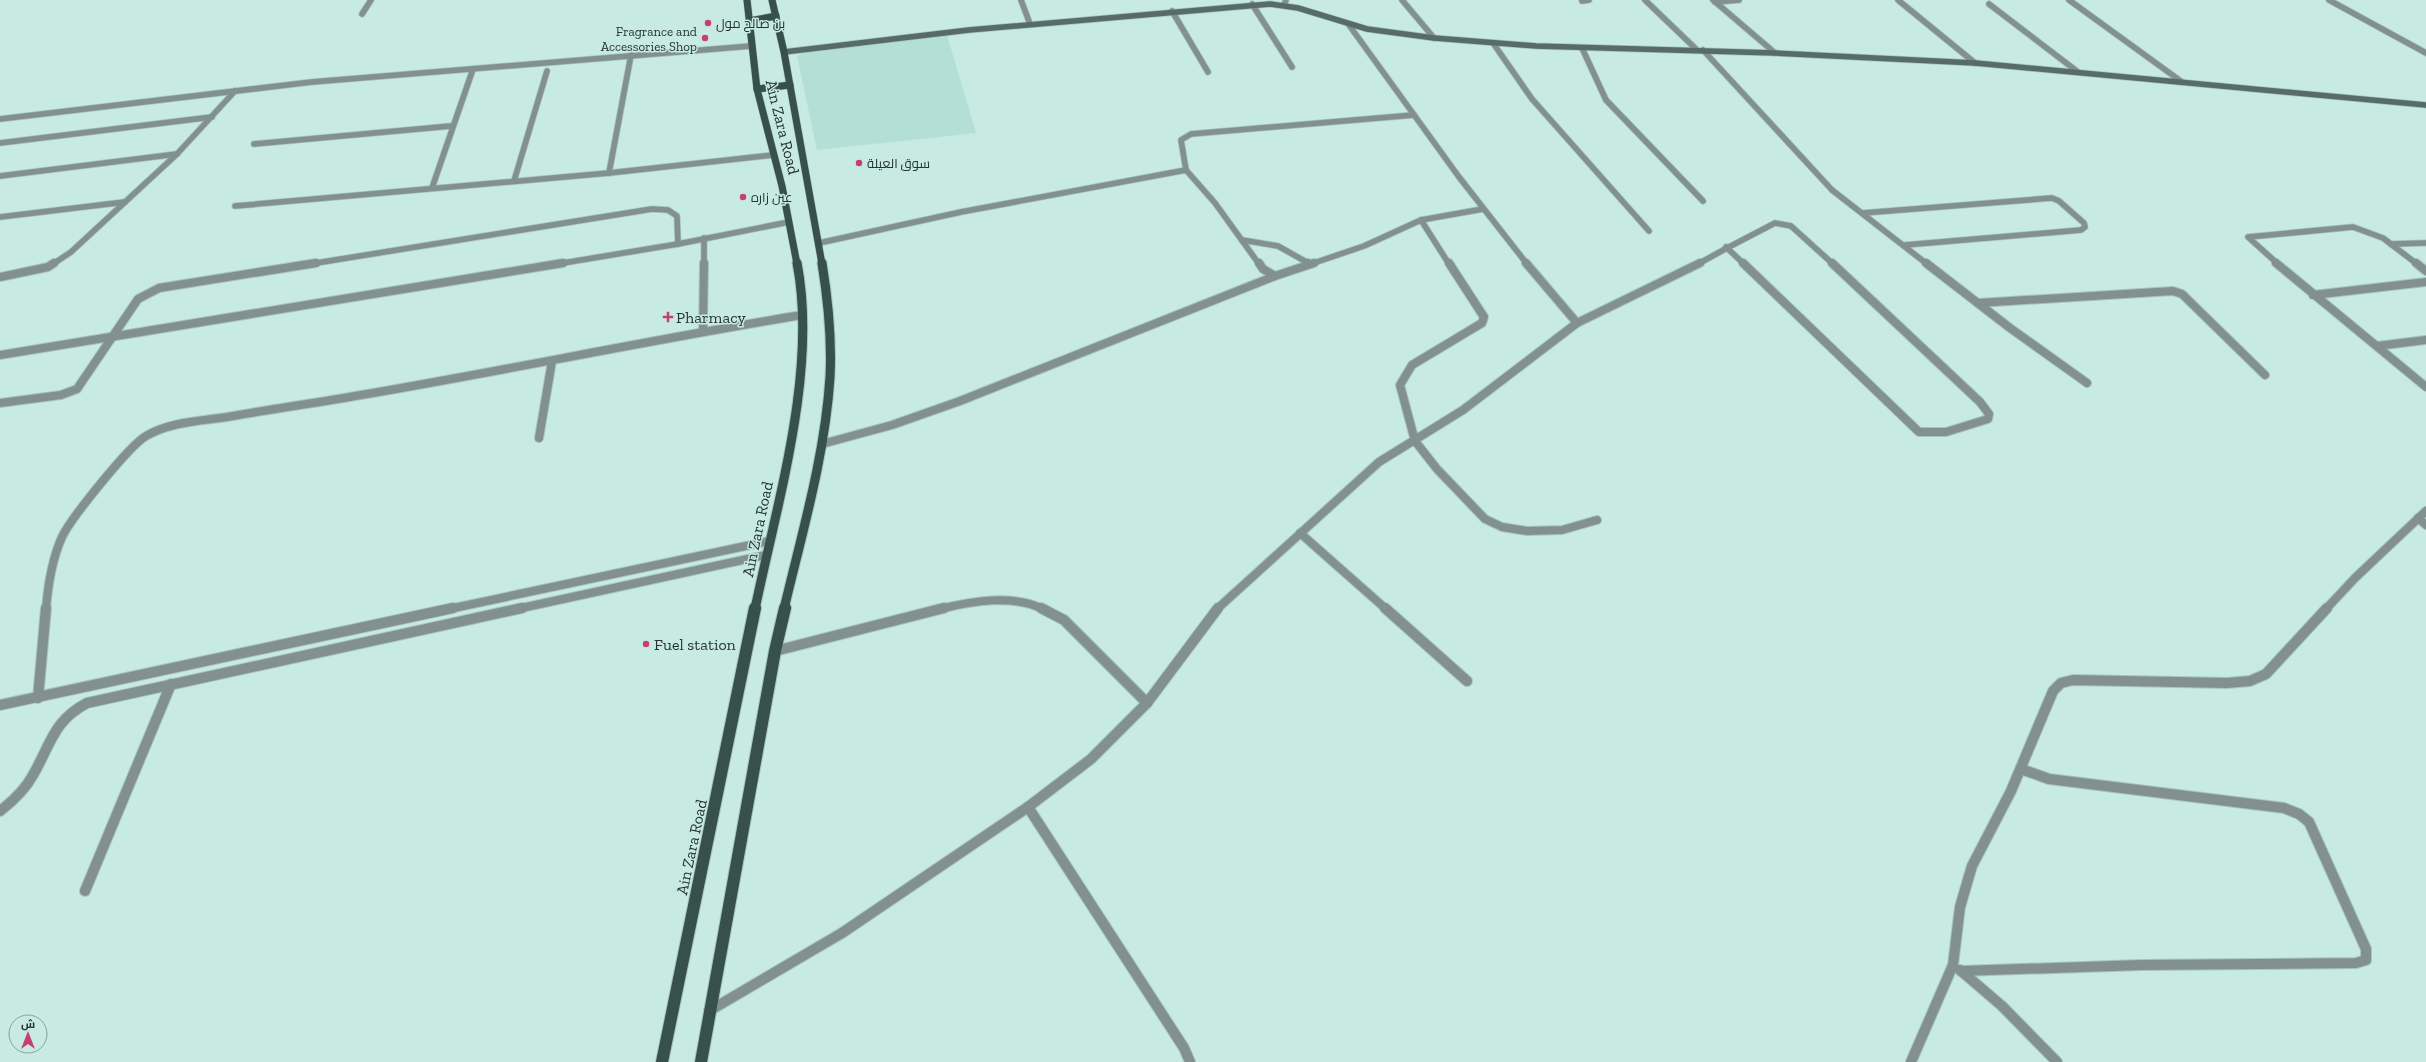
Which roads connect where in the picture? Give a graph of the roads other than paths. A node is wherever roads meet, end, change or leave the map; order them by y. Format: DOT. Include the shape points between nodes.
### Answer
graph roads {
  1 [pos="371,0"];
  2 [pos="747,0"];
  3 [pos="772,0"];
  4 [pos="1021,0"];
  5 [pos="1402,0"];
  6 [pos="1589,0"];
  7 [pos="1644,0"];
  8 [pos="1739,0"];
  9 [pos="1898,0"];
  10 [pos="2069,0"];
  11 [pos="2329,0"];
  12 [pos="1582,1"];
  13 [pos="1714,1"];
  14 [pos="1285,2"];
  15 [pos="1252,4"];
  16 [pos="1989,4"];
  17 [pos="1172,11"];
  18 [pos="362,14"];
  19 [pos="776,16"];
  20 [pos="748,21"];
  21 [pos="1030,24"];
  22 [pos="1349,24"];
  23 [pos="1434,38"];
  24 [pos="1493,43"];
  25 [pos="752,46"];
  26 [pos="1582,48"];
  27 [pos="1700,50"];
  28 [pos="784,52"];
  29 [pos="1775,53"];
  30 [pos="2426,53"];
  31 [pos="631,55"];
  32 [pos="1975,63"];
  33 [pos="1292,67"];
  34 [pos="473,69"];
  35 [pos="546,71"];
  36 [pos="1208,72"];
  37 [pos="2078,72"];
  38 [pos="2182,82"];
  39 [pos="790,85"];
  40 [pos="757,89"];
  41 [pos="235,91"];
  42 [pos="2426,105"];
  43 [pos="1414,115"];
  44 [pos="212,117"];
  45 [pos="0,119"];
  46 [pos="451,126"];
  47 [pos="0,143"];
  48 [pos="254,144"];
  49 [pos="178,154"];
  50 [pos="773,155"];
  51 [pos="1186,170"];
  52 [pos="609,173"];
  53 [pos="0,176"];
  54 [pos="514,181"];
  55 [pos="432,188"];
  56 [pos="1703,201"];
  57 [pos="125,202"];
  58 [pos="235,206"];
  59 [pos="1483,209"];
  60 [pos="1863,213"];
  61 [pos="0,216"];
  62 [pos="1421,220"];
  63 [pos="790,222"];
  64 [pos="1649,231"];
  65 [pos="704,238"];
  66 [pos="1242,240"];
  67 [pos="2426,242"];
  68 [pos="678,244"];
  69 [pos="819,244"];
  70 [pos="2391,244"];
  71 [pos="1905,245"];
  72 [pos="1726,247"];
  73 [pos="1310,264"];
  74 [pos="2426,271"];
  75 [pos="1275,276"];
  76 [pos="0,277"];
  77 [pos="2426,282"];
  78 [pos="2314,295"];
  79 [pos="1978,303"];
  80 [pos="802,315"];
  81 [pos="1577,323"];
  82 [pos="703,331"];
  83 [pos="113,338"];
  84 [pos="2426,340"];
  85 [pos="2377,346"];
  86 [pos="0,355"];
  87 [pos="552,361"];
  88 [pos="2265,376"];
  89 [pos="2087,383"];
  90 [pos="2426,387"];
  91 [pos="0,404"];
  92 [pos="539,438"];
  93 [pos="1415,441"];
  94 [pos="822,444"];
  95 [pos="2426,511"];
  96 [pos="2418,518"];
  97 [pos="1597,520"];
  98 [pos="2426,525"];
  99 [pos="1300,533"];
  100 [pos="769,541"];
  101 [pos="766,555"];
  102 [pos="775,651"];
  103 [pos="1467,681"];
  104 [pos="171,684"];
  105 [pos="38,698"];
  106 [pos="1147,703"];
  107 [pos="0,705"];
  108 [pos="2021,769"];
  109 [pos="1028,807"];
  110 [pos="0,811"];
  111 [pos="85,891"];
  112 [pos="1957,968"];
  113 [pos="710,1011"];
  114 [pos="1184,1048"];
  115 [pos="661,1061"];
  116 [pos="701,1062"];
  117 [pos="1190,1062"];
  118 [pos="1197,1062"];
  119 [pos="1911,1062"];
  120 [pos="2057,1062"];
  1 -- 18 [label="street"];
  2 -- 20 [label="main road, Ain Zara Road"];
  3 -- 19 [label="main road, Ain Zara Road"];
  4 -- 21 [label="street"];
  5 -- 23 [label="street"];
  6 -- 12 [label="street"];
  7 -- 27 [label="street"];
  8 -- 13 [label="street"];
  9 -- 32 [label="street"];
  10 -- 38 [label="street"];
  11 -- 30 [label="street"];
  13 -- 29 [label="street"];
  14 -- 15 [label="street"];
  14 -- 22 [label="street"];
  15 -- 17 [label="street"];
  15 -- 33 [label="street"];
  16 -- 37 [label="street"];
  17 -- 21 [label="street"];
  17 -- 36 [label="street"];
  19 -- 20 [label="main road"];
  19 -- 28 [label="main road, Ain Zara Road"];
  20 -- 25 [label="main road, Ain Zara Road"];
  21 -- 28 [label="street"];
  22 -- 23 [label="street"];
  22 -- 43 [label="street"];
  23 -- 24 [label="street"];
  24 -- 26 [label="street"];
  24 -- 64 [label="street" via="1532,99"];
  25 -- 31 [label="street"];
  25 -- 40 [label="main road, Ain Zara Road"];
  26 -- 27 [label="street"];
  26 -- 56 [label="street" via="1606,100"];
  27 -- 29 [label="street"];
  27 -- 60 [label="street" via="1815,174"];
  28 -- 39 [label="main road, Ain Zara Road"];
  29 -- 32 [label="street"];
  31 -- 34 [label="street"];
  31 -- 52 [label="street"];
  32 -- 37 [label="street"];
  34 -- 41 [label="street"];
  34 -- 46 [label="street"];
  35 -- 54 [label="street"];
  37 -- 38 [label="street"];
  38 -- 42 [label="street"];
  39 -- 40 [label="main road"];
  39 -- 69 [label="main road, Ain Zara Road"];
  40 -- 50 [label="main road, Ain Zara Road"];
  41 -- 44 [label="street"];
  41 -- 45 [label="street"];
  43 -- 51 [label="street" via="1192,134 1181,140"];
  43 -- 59 [label="street"];
  44 -- 47 [label="street"];
  44 -- 49 [label="street"];
  46 -- 48 [label="street"];
  46 -- 55 [label="street"];
  49 -- 53 [label="street"];
  49 -- 57 [label="street"];
  50 -- 52 [label="street"];
  50 -- 63 [label="main road, Ain Zara Road"];
  51 -- 66 [label="street" via="1215,203"];
  51 -- 69 [label="street" via="975,209"];
  52 -- 54 [label="street"];
  54 -- 55 [label="street"];
  55 -- 58 [label="street"];
  57 -- 61 [label="street"];
  57 -- 76 [label="street" via="71,252 48,267"];
  59 -- 62 [label="street"];
  59 -- 81 [label="street" via="1535,276"];
  60 -- 71 [label="street"];
  60 -- 71 [label="street" via="2052,198 2059,201 2084,224 2085,228"];
  62 -- 73 [label="street" via="1364,246"];
  62 -- 93 [label="street" via="1484,317 1482,323 1412,365 1400,385"];
  63 -- 65 [label="street"];
  63 -- 80 [label="main road, Ain Zara Road" via="799,273"];
  65 -- 68 [label="street"];
  65 -- 82 [label="street"];
  66 -- 73 [label="street" via="1259,240 1291,250"];
  66 -- 75 [label="street" via="1263,269"];
  67 -- 70 [label="street"];
  68 -- 83 [label="street"];
  68 -- 83 [label="street" via="677,216 668,210 652,209 164,287 149,291 138,299"];
  69 -- 94 [label="main road, Ain Zara Road" via="828,298 831,346 827,412"];
  70 -- 74 [label="street"];
  70 -- 78 [label="street" via="2372,231 2353,227 2248,237"];
  71 -- 79 [label="street"];
  72 -- 72 [label="street" via="1775,223 1791,226 1980,402 1989,414 1988,419 1932,434 1919,432"];
  72 -- 81 [label="street" via="1650,289"];
  73 -- 75 [label="street" via="1299,270"];
  75 -- 94 [label="street" via="1229,297 1104,343 932,412"];
  77 -- 78 [label="street"];
  78 -- 85 [label="street"];
  79 -- 88 [label="street" via="2173,291 2182,294"];
  79 -- 89 [label="street"];
  80 -- 82 [label="street"];
  80 -- 100 [label="main road, Ain Zara Road" via="802,356 796,414"];
  81 -- 93 [label="street" via="1463,410"];
  82 -- 87 [label="street"];
  83 -- 86 [label="street"];
  83 -- 91 [label="street" via="77,389 61,395"];
  84 -- 85 [label="street"];
  85 -- 90 [label="street"];
  87 -- 92 [label="street"];
  87 -- 105 [label="street" via="181,424 147,435 134,445 102,483 63,535 53,560 47,597"];
  93 -- 97 [label="street" via="1437,469 1485,519 1502,527 1527,531 1562,530"];
  93 -- 99 [label="street" via="1379,462"];
  94 -- 102 [label="main road, Ain Zara Road"];
  95 -- 96 [label="street"];
  96 -- 98 [label="street"];
  96 -- 108 [label="street" via="2356,578 2266,674 2250,681 2227,683 2093,679 2061,683 2053,691"];
  99 -- 103 [label="street"];
  99 -- 106 [label="street" via="1215,611"];
  100 -- 101 [label="main road, Ain Zara Road"];
  100 -- 105 [label="street"];
  101 -- 104 [label="street"];
  101 -- 115 [label="main road, Ain Zara Road"];
  102 -- 106 [label="street" via="961,604 992,600 1016,602 1034,606 1064,620"];
  102 -- 113 [label="main road, Ain Zara Road"];
  104 -- 110 [label="street" via="87,703 70,712 58,724 26,788"];
  104 -- 111 [label="street"];
  105 -- 107 [label="street"];
  106 -- 109 [label="street" via="1091,759"];
  108 -- 112 [label="street" via="1972,866 1960,907"];
  108 -- 112 [label="street" via="2049,779 2284,808 2298,814 2309,822 2366,949 2366,960 2356,963"];
  109 -- 113 [label="street" via="842,933"];
  109 -- 114 [label="street"];
  112 -- 119 [label="street"];
  112 -- 120 [label="street" via="2002,1006"];
  113 -- 116 [label="main road, Ain Zara Road"];
  114 -- 117 [label="street"];
  114 -- 118 [label="street"];
}
